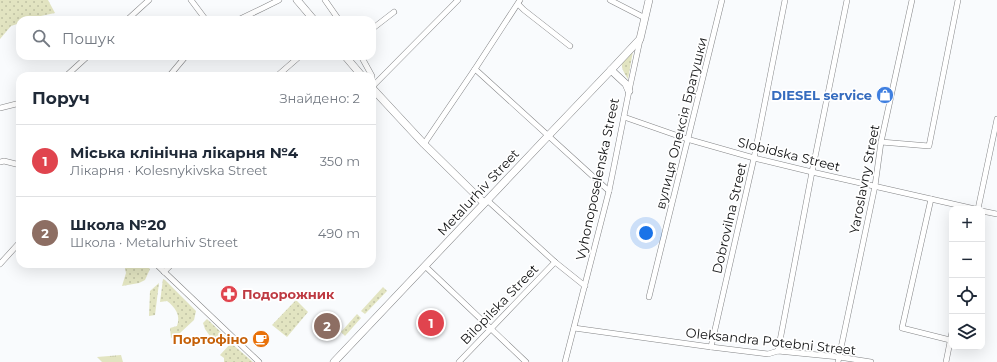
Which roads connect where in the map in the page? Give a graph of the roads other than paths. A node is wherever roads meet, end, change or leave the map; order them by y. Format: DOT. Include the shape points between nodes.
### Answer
graph roads {
  1 [pos="149,0"];
  2 [pos="191,0"];
  3 [pos="279,0"];
  4 [pos="297,0"];
  5 [pos="325,0"];
  6 [pos="458,0"];
  7 [pos="610,0"];
  8 [pos="649,0"];
  9 [pos="722,0"];
  10 [pos="785,0"];
  11 [pos="847,0"];
  12 [pos="912,0"];
  13 [pos="958,0"];
  14 [pos="518,1"];
  15 [pos="394,12"];
  16 [pos="131,16"];
  17 [pos="203,16"];
  18 [pos="247,16"];
  19 [pos="311,16"];
  20 [pos="336,16"];
  21 [pos="645,18"];
  22 [pos="376,26"];
  23 [pos="640,39"];
  24 [pos="570,46"];
  25 [pos="84,60"];
  26 [pos="183,60"];
  27 [pos="295,60"];
  28 [pos="348,60"];
  29 [pos="363,60"];
  30 [pos="475,69"];
  31 [pos="611,70"];
  32 [pos="70,72"];
  33 [pos="173,72"];
  34 [pos="282,72"];
  35 [pos="359,72"];
  36 [pos="370,72"];
  37 [pos="376,83"];
  38 [pos="376,91"];
  39 [pos="629,92"];
  40 [pos="16,104"];
  41 [pos="0,108"];
  42 [pos="624,117"];
  43 [pos="997,119"];
  44 [pos="548,136"];
  45 [pos="687,140"];
  46 [pos="881,142"];
  47 [pos="424,144"];
  48 [pos="754,158"];
  49 [pos="0,162"];
  50 [pos="16,164"];
  51 [pos="812,172"];
  52 [pos="875,186"];
  53 [pos="609,191"];
  54 [pos="931,199"];
  55 [pos="486,202"];
  56 [pos="962,206"];
  57 [pos="977,206"];
  58 [pos="985,212"];
  59 [pos="997,214"];
  60 [pos="16,246"];
  61 [pos="555,262"];
  62 [pos="0,264"];
  63 [pos="425,266"];
  64 [pos="160,268"];
  65 [pos="168,268"];
  66 [pos="164,272"];
  67 [pos="585,286"];
  68 [pos="649,298"];
  69 [pos="491,328"];
  70 [pos="574,328"];
  71 [pos="949,340"];
  72 [pos="949,346"];
  73 [pos="711,347"];
  74 [pos="778,351"];
  75 [pos="839,359"];
  76 [pos="259,362"];
  77 [pos="334,362"];
  78 [pos="459,362"];
  79 [pos="526,362"];
  80 [pos="565,362"];
  81 [pos="871,362"];
  82 [pos="946,362"];
  1 -- 16 [label="street"];
  2 -- 17 [label="street"];
  3 -- 18 [label="street"];
  4 -- 19 [label="main road"];
  5 -- 20 [label="street"];
  6 -- 37 [label="street"];
  7 -- 21 [label="street"];
  8 -- 21 [label="main road, Vyhonoposelenska Street"];
  9 -- 45 [label="street, вулиця Олексія Братушки"];
  10 -- 48 [label="street, Dobrovilna Street"];
  11 -- 51 [label="street"];
  12 -- 46 [label="street, Yaroslavny Street"];
  13 -- 46 [label="street" via="929,146"];
  14 -- 24 [label="street" via="524,10"];
  14 -- 30 [label="street"];
  15 -- 22 [label="street"];
  21 -- 23 [label="main road, Vyhonoposelenska Street"];
  23 -- 31 [label="main road, Metalurhiv Street"];
  23 -- 39 [label="street, Vyhonoposelenska Street"];
  25 -- 32 [label="street"];
  26 -- 33 [label="street"];
  27 -- 34 [label="street"];
  28 -- 35 [label="main road"];
  29 -- 36 [label="street"];
  30 -- 44 [label="street"];
  30 -- 47 [label="street"];
  31 -- 39 [label="main road" via="626,84"];
  31 -- 44 [label="main road, Metalurhiv Street"];
  38 -- 47 [label="main road"];
  39 -- 42 [label="street, Vyhonoposelenska Street"];
  40 -- 41 [label="street"];
  42 -- 45 [label="street, Slobidska Street"];
  42 -- 53 [label="street, Vyhonoposelenska Street"];
  43 -- 57 [label="street"];
  44 -- 53 [label="street"];
  44 -- 55 [label="main road, Metalurhiv Street"];
  45 -- 48 [label="street, Slobidska Street"];
  45 -- 68 [label="street, вулиця Олексія Братушки"];
  46 -- 52 [label="street, Yaroslavny Street"];
  47 -- 55 [label="main road"];
  48 -- 51 [label="street, Slobidska Street"];
  48 -- 73 [label="street, Dobrovilna Street"];
  49 -- 50 [label="street"];
  51 -- 52 [label="street, Slobidska Street"];
  51 -- 74 [label="street"];
  52 -- 54 [label="street, Slobidska Street"];
  52 -- 75 [label="street, Yaroslavny Street"];
  53 -- 67 [label="street, Vyhonoposelenska Street"];
  54 -- 56 [label="street, Slobidska Street"];
  54 -- 71 [label="street" via="902,328"];
  55 -- 61 [label="street"];
  55 -- 63 [label="main road, Metalurhiv Street"];
  58 -- 59 [label="street"];
  60 -- 62 [label="street"];
  61 -- 67 [label="street"];
  61 -- 69 [label="street, Bilopilska Street"];
  63 -- 69 [label="street"];
  63 -- 77 [label="main road, Metalurhiv Street"];
  64 -- 66 [label="street"];
  65 -- 66 [label="street"];
  66 -- 76 [label="street"];
  67 -- 70 [label="street, Vyhonoposelenska Street"];
  69 -- 78 [label="street, Bilopilska Street"];
  69 -- 79 [label="street"];
  70 -- 73 [label="street, Oleksandra Potebni Street"];
  70 -- 80 [label="street, Vyhonoposelenska Street"];
  72 -- 82 [label="street"];
  73 -- 74 [label="street, Oleksandra Potebni Street" via="768,354"];
  74 -- 75 [label="street, Oleksandra Potebni Street"];
  75 -- 81 [label="street, Oleksandra Potebni Street"];
}
